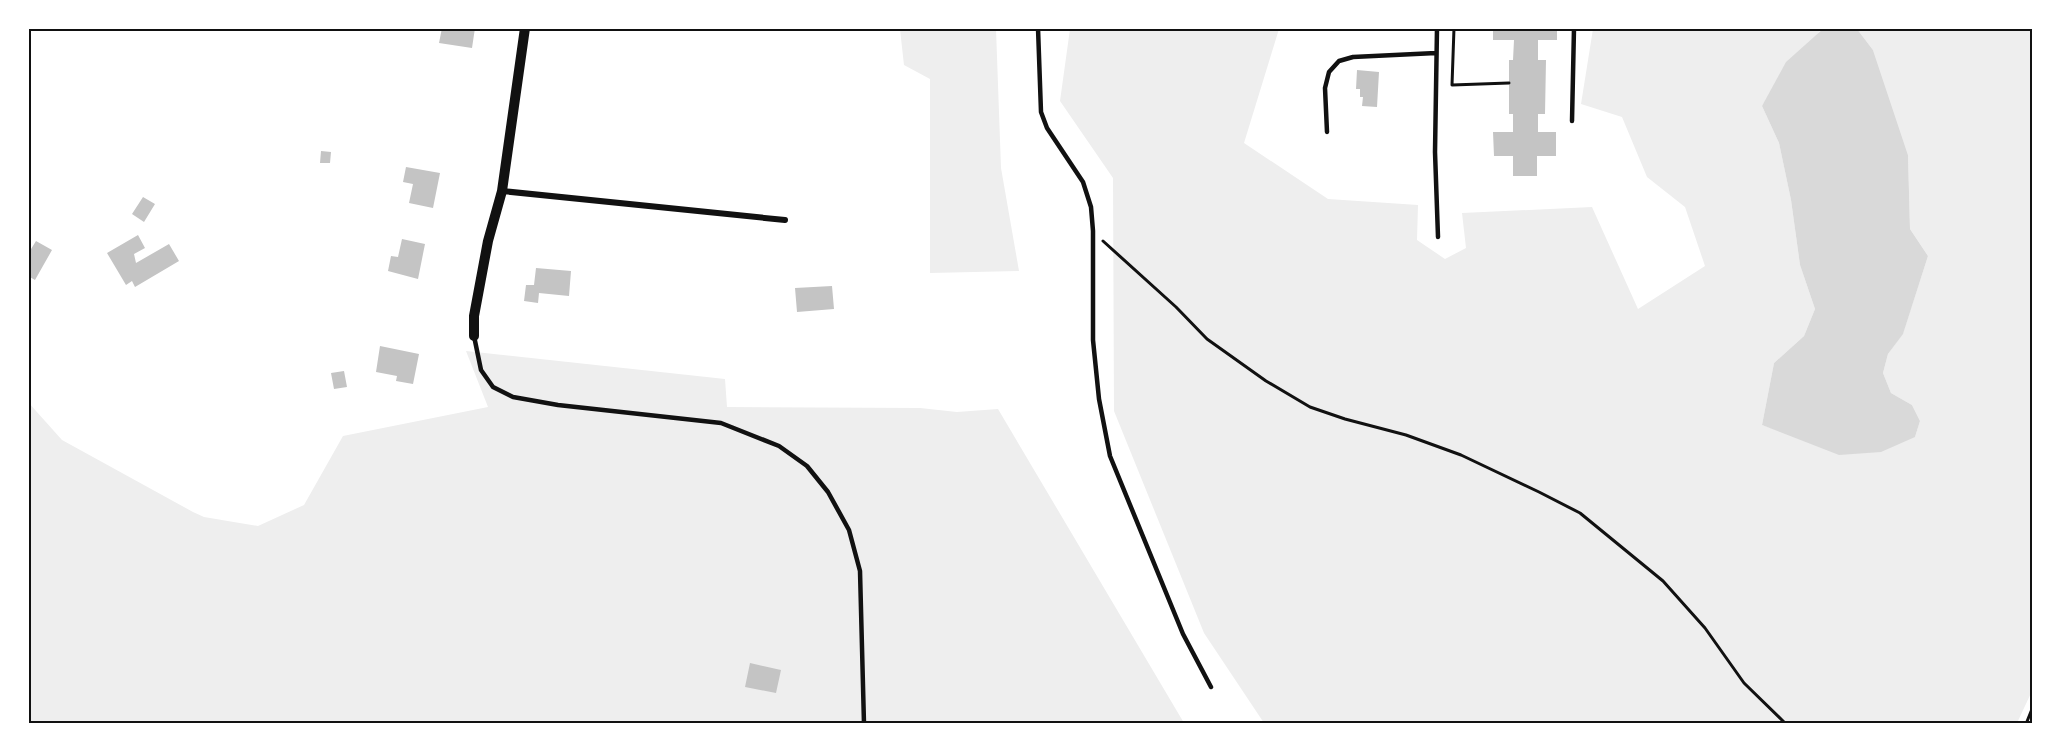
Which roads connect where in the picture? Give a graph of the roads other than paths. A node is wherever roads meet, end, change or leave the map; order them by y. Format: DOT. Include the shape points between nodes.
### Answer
graph roads {
  1 [pos="525,28"];
  2 [pos="1038,28"];
  3 [pos="1437,28"];
  4 [pos="1574,28"];
  5 [pos="1436,53"];
  6 [pos="1572,121"];
  7 [pos="1327,132"];
  8 [pos="502,191"];
  9 [pos="785,220"];
  10 [pos="1438,237"];
  11 [pos="474,336"];
  12 [pos="1211,687"];
  13 [pos="864,723"];
  1 -- 8 [label="street"];
  2 -- 12 [label="lane" via="1041,112 1047,128 1083,182 1091,207 1093,340 1110,456 1183,634"];
  3 -- 5 [label="lane"];
  4 -- 6 [label="lane"];
  5 -- 7 [label="lane" via="1339,61 1329,72 1325,88"];
  5 -- 10 [label="lane"];
  8 -- 9 [label="street"];
  8 -- 11 [label="street" via="474,316"];
  11 -- 13 [label="lane" via="481,369 493,387 513,396 558,405 721,423 779,446 807,466 828,492 849,530 860,571"];
}
